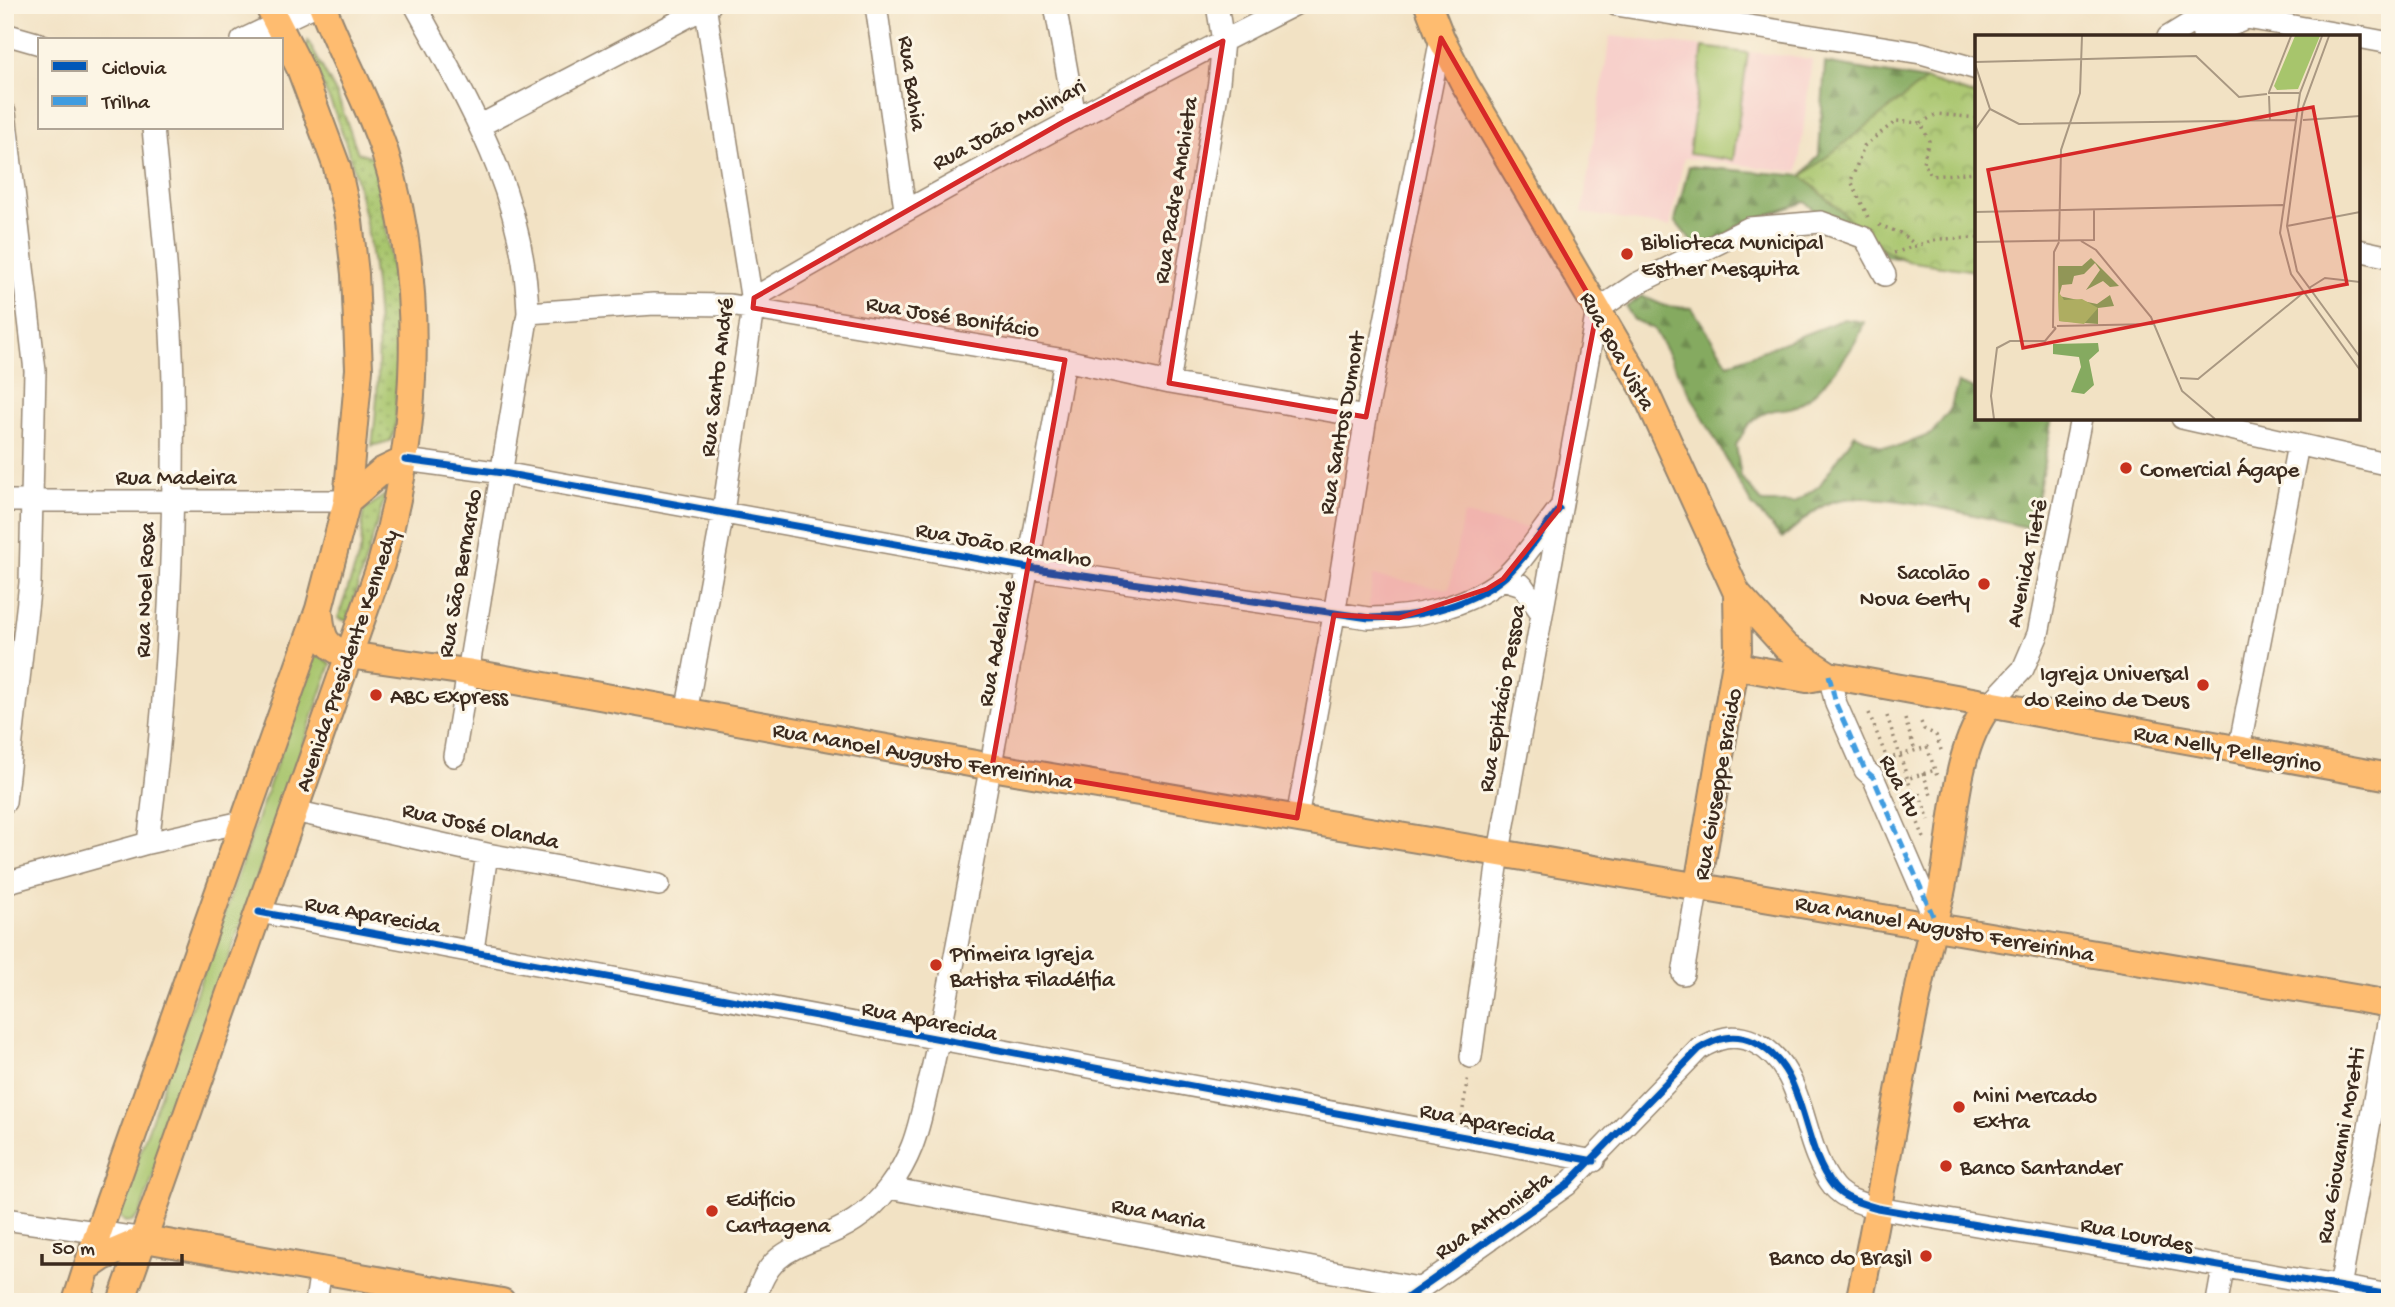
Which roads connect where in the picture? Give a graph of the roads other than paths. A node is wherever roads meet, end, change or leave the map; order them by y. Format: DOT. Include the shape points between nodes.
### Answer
graph roads {
  1 [pos="316,5"];
  2 [pos="322,5"];
  3 [pos="415,5"];
  4 [pos="876,5"];
  5 [pos="1055,5"];
  6 [pos="1217,5"];
  7 [pos="1294,5"];
  8 [pos="1428,5"];
  9 [pos="1616,5"];
  10 [pos="706,6"];
  11 [pos="1665,9"];
  12 [pos="272,15"];
  13 [pos="2265,15"];
  14 [pos="5,34"];
  15 [pos="2172,35"];
  16 [pos="2207,35"];
  17 [pos="2349,35"];
  18 [pos="244,38"];
  19 [pos="1441,38"];
  20 [pos="2360,38"];
  21 [pos="1223,41"];
  22 [pos="38,43"];
  23 [pos="2390,43"];
  24 [pos="1975,68"];
  25 [pos="5,113"];
  26 [pos="1075,116"];
  27 [pos="481,125"];
  28 [pos="153,130"];
  29 [pos="905,209"];
  30 [pos="2360,250"];
  31 [pos="2390,257"];
  32 [pos="1881,268"];
  33 [pos="753,303"];
  34 [pos="1597,310"];
  35 [pos="528,313"];
  36 [pos="1065,360"];
  37 [pos="1169,383"];
  38 [pos="1366,417"];
  39 [pos="2081,420"];
  40 [pos="2191,420"];
  41 [pos="2298,444"];
  42 [pos="405,460"];
  43 [pos="2390,465"];
  44 [pos="503,473"];
  45 [pos="347,500"];
  46 [pos="5,501"];
  47 [pos="34,501"];
  48 [pos="173,503"];
  49 [pos="1559,509"];
  50 [pos="723,512"];
  51 [pos="1029,568"];
  52 [pos="1503,579"];
  53 [pos="1737,593"];
  54 [pos="318,609"];
  55 [pos="1542,614"];
  56 [pos="1335,615"];
  57 [pos="348,655"];
  58 [pos="1736,666"];
  59 [pos="467,672"];
  60 [pos="1829,675"];
  61 [pos="1990,704"];
  62 [pos="686,713"];
  63 [pos="2239,749"];
  64 [pos="454,756"];
  65 [pos="992,767"];
  66 [pos="2390,777"];
  67 [pos="5,802"];
  68 [pos="294,811"];
  69 [pos="1297,818"];
  70 [pos="242,822"];
  71 [pos="148,843"];
  72 [pos="1499,852"];
  73 [pos="487,854"];
  74 [pos="5,883"];
  75 [pos="659,885"];
  76 [pos="1698,885"];
  77 [pos="259,912"];
  78 [pos="1932,921"];
  79 [pos="473,950"];
  80 [pos="1683,974"];
  81 [pos="2390,1003"];
  82 [pos="2390,1012"];
  83 [pos="938,1040"];
  84 [pos="1471,1057"];
  85 [pos="1594,1160"];
  86 [pos="889,1188"];
  87 [pos="1877,1208"];
  88 [pos="5,1219"];
  89 [pos="99,1230"];
  90 [pos="145,1238"];
  91 [pos="87,1268"];
  92 [pos="321,1269"];
  93 [pos="2223,1269"];
  94 [pos="2340,1287"];
  95 [pos="1419,1288"];
  96 [pos="2390,1295"];
  97 [pos="76,1302"];
  98 [pos="121,1302"];
  99 [pos="316,1302"];
  100 [pos="502,1302"];
  101 [pos="755,1302"];
  102 [pos="1401,1302"];
  103 [pos="1859,1302"];
  104 [pos="2217,1302"];
  1 -- 12 [label="street"];
  2 -- 42 [label="main road, Avenida Presidente Kennedy" via="384,150 397,195 412,333"];
  3 -- 27 [label="street, Rua São Bernardo"];
  4 -- 29 [label="street, Rua Bahia"];
  5 -- 26 [label="street"];
  6 -- 21 [label="street, Rua Padre Anchieta"];
  7 -- 21 [label="street, Rua João Molinari"];
  8 -- 19 [label="main road, Rua Boa Vista"];
  9 -- 11 [label="street"];
  10 -- 27 [label="street"];
  10 -- 33 [label="street, Rua Santo André"];
  11 -- 24 [label="street" via="1908,51"];
  12 -- 18 [label="street"];
  12 -- 45 [label="main road, Avenida Presidente Kennedy" via="300,68 337,167 349,221 359,369"];
  13 -- 15 [label="street" via="2208,17"];
  13 -- 16 [label="street"];
  13 -- 17 [label="street"];
  14 -- 22 [label="street"];
  19 -- 34 [label="main road, Rua Boa Vista"];
  19 -- 38 [label="street, Rua Santos Dumont"];
  20 -- 23 [label="street"];
  21 -- 26 [label="street, Rua João Molinari"];
  21 -- 37 [label="street, Rua Padre Anchieta"];
  25 -- 47 [label="street" via="34,371"];
  26 -- 29 [label="street, Rua João Molinari"];
  27 -- 35 [label="street, Rua São Bernardo" via="512,204 522,244"];
  28 -- 48 [label="street, Rua Noel Rosa" via="169,296"];
  29 -- 33 [label="street, Rua João Molinari"];
  30 -- 31 [label="street"];
  32 -- 34 [label="street" via="1865,238 1821,222 1749,228 1636,284"];
  33 -- 35 [label="street, Rua José Bonifácio"];
  33 -- 36 [label="street, Rua José Bonifácio"];
  33 -- 50 [label="street, Rua Santo André"];
  34 -- 49 [label="street, Rua Epitácio Pessoa"];
  34 -- 53 [label="main road, Rua Boa Vista" via="1643,387"];
  35 -- 44 [label="street, Rua São Bernardo"];
  36 -- 37 [label="street, Rua José Bonifácio"];
  36 -- 51 [label="street, Rua Adelaide"];
  37 -- 38 [label="street, Rua José Bonifácio"];
  38 -- 56 [label="street, Rua Santos Dumont"];
  39 -- 61 [label="street, Avenida Tietê" via="2038,635 2023,669"];
  40 -- 41 [label="street"];
  41 -- 43 [label="street"];
  41 -- 63 [label="street"];
  42 -- 44 [label="street, Rua João Ramalho"];
  42 -- 45 [label="main road" via="382,471"];
  42 -- 57 [label="main road, Avenida Presidente Kennedy" via="384,551"];
  44 -- 50 [label="street, Rua João Ramalho"];
  44 -- 59 [label="street, Rua São Bernardo"];
  45 -- 48 [label="street, Rua Madeira"];
  45 -- 54 [label="main road, Avenida Presidente Kennedy"];
  46 -- 47 [label="street, Rua Madeira"];
  47 -- 48 [label="street, Rua Madeira"];
  47 -- 67 [label="street" via="20,691"];
  48 -- 71 [label="street, Rua Noel Rosa" via="164,723"];
  49 -- 52 [label="street, Rua João Ramalho"];
  49 -- 55 [label="street, Rua Epitácio Pessoa"];
  50 -- 51 [label="street, Rua João Ramalho"];
  50 -- 62 [label="street, Rua Santo André"];
  51 -- 56 [label="street, Rua João Ramalho"];
  51 -- 65 [label="street, Rua Adelaide"];
  52 -- 55 [label="street" via="1522,584"];
  52 -- 56 [label="street, Rua João Ramalho" via="1432,611 1399,618"];
  53 -- 58 [label="main road, Rua Giuseppe Braido" via="1740,630"];
  53 -- 60 [label="main road, Rua Boa Vista" via="1786,647"];
  54 -- 57 [label="main road" via="323,638 331,649"];
  54 -- 70 [label="main road, Avenida Presidente Kennedy"];
  55 -- 72 [label="street, Rua Epitácio Pessoa"];
  56 -- 69 [label="street, Rua Santos Dumont"];
  57 -- 59 [label="main road, Rua Manoel Augusto Ferreirinha"];
  57 -- 68 [label="main road, Avenida Presidente Kennedy"];
  58 -- 60 [label="main road, Rua Nelly Pellegrino" via="1807,679"];
  58 -- 76 [label="main road, Rua Giuseppe Braido"];
  59 -- 62 [label="main road, Rua Manoel Augusto Ferreirinha"];
  59 -- 64 [label="street, Rua São Bernardo"];
  60 -- 61 [label="main road, Rua Nelly Pellegrino"];
  60 -- 78 [label="street, Rua Itu" via="1836,704 1865,770 1873,777"];
  61 -- 63 [label="main road, Rua Nelly Pellegrino"];
  61 -- 78 [label="main road" via="1970,735"];
  62 -- 65 [label="main road, Rua Manoel Augusto Ferreirinha"];
  63 -- 66 [label="main road, Rua Nelly Pellegrino"];
  65 -- 69 [label="main road, Rua Manoel Augusto Ferreirinha"];
  65 -- 83 [label="street, Rua Adelaide"];
  68 -- 73 [label="street, Rua José Olanda"];
  68 -- 77 [label="main road, Avenida Presidente Kennedy"];
  69 -- 72 [label="main road, Rua Manoel Augusto Ferreirinha"];
  70 -- 71 [label="street"];
  70 -- 89 [label="main road, Avenida Presidente Kennedy"];
  71 -- 74 [label="street"];
  72 -- 76 [label="main road, Rua Manuel Augusto Ferreirinha"];
  72 -- 84 [label="street, Rua Epitácio Pessoa"];
  73 -- 75 [label="street, Rua José Olanda"];
  73 -- 79 [label="street"];
  76 -- 78 [label="main road, Rua Manuel Augusto Ferreirinha"];
  76 -- 80 [label="street, Rua Giuseppe Braido"];
  77 -- 79 [label="street, Rua Aparecida"];
  77 -- 90 [label="main road, Avenida Presidente Kennedy"];
  78 -- 81 [label="main road, Rua Manuel Augusto Ferreirinha"];
  78 -- 87 [label="main road"];
  79 -- 83 [label="street, Rua Aparecida"];
  82 -- 94 [label="street, Rua Giovanni Moretti"];
  83 -- 85 [label="street, Rua Aparecida"];
  83 -- 86 [label="street, Rua Adelaide" via="916,1136"];
  85 -- 87 [label="street, Rua Antonieta" via="1699,1049 1731,1036 1769,1049 1783,1064 1819,1165 1836,1190"];
  85 -- 95 [label="street, Rua Antonieta" via="1498,1236"];
  86 -- 95 [label="street, Rua Maria"];
  86 -- 101 [label="street, Rua Adelaide" via="856,1220 776,1258 766,1270"];
  87 -- 93 [label="street, Rua Lourdes"];
  87 -- 103 [label="main road"];
  88 -- 89 [label="street"];
  89 -- 90 [label="street"];
  89 -- 91 [label="main road, Avenida Presidente Kennedy"];
  90 -- 91 [label="main road"];
  90 -- 92 [label="main road"];
  90 -- 98 [label="main road, Avenida Presidente Kennedy"];
  91 -- 97 [label="main road, Avenida Presidente Kennedy"];
  92 -- 99 [label="street"];
  92 -- 100 [label="main road"];
  93 -- 94 [label="street, Rua Lourdes"];
  93 -- 104 [label="street"];
  94 -- 96 [label="street, Rua Lourdes"];
  95 -- 102 [label="street, Rua Antonieta"];
}
